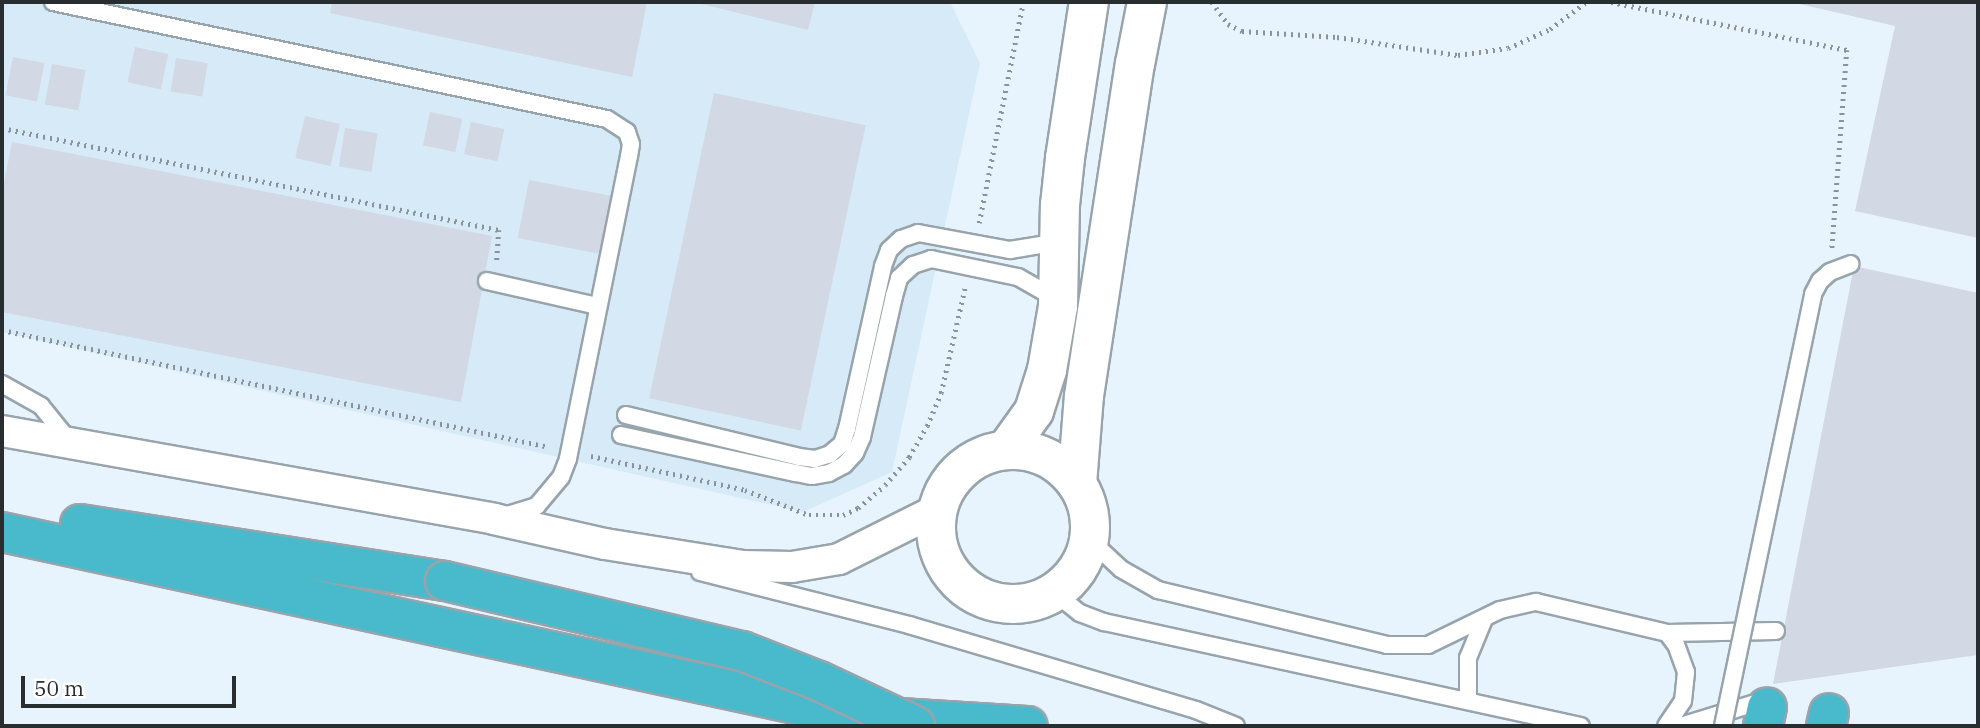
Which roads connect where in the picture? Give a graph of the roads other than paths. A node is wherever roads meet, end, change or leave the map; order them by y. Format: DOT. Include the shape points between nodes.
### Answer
graph roads {
  1 [pos="53,2"];
  2 [pos="1076,2"];
  3 [pos="1089,2"];
  4 [pos="1173,2"];
  5 [pos="1145,13"];
  6 [pos="1082,41"];
  7 [pos="1059,242"];
  8 [pos="1851,264"];
  9 [pos="491,282"];
  10 [pos="597,306"];
  11 [pos="1058,306"];
  12 [pos="2,384"];
  13 [pos="626,415"];
  14 [pos="2,431"];
  15 [pos="621,435"];
  16 [pos="71,443"];
  17 [pos="1006,450"];
  18 [pos="1077,484"];
  19 [pos="937,510"];
  20 [pos="2,512"];
  21 [pos="494,519"];
  22 [pos="2,532"];
  23 [pos="1090,540"];
  24 [pos="605,544"];
  25 [pos="1055,593"];
  26 [pos="1484,619"];
  27 [pos="1776,631"];
  28 [pos="1667,634"];
  29 [pos="1468,701"];
  30 [pos="1764,711"];
  31 [pos="915,726"];
  32 [pos="1028,726"];
  33 [pos="1236,726"];
  34 [pos="1581,726"];
  35 [pos="1666,726"];
  36 [pos="1681,726"];
  37 [pos="1723,726"];
  1 -- 10 [label="lane" via="618,124 631,144"];
  2 -- 6 [label="main road"];
  3 -- 6 [label="main road"];
  4 -- 5 [label="main road"];
  5 -- 18 [label="main road" via="1084,396"];
  6 -- 7 [label="main road" via="1065,158"];
  7 -- 11 [label="main road"];
  7 -- 13 [label="lane" via="1010,250 918,233 889,250 847,429 842,444 830,454 815,459 799,457"];
  8 -- 37 [label="lane, bridge" via="1830,272 1813,294"];
  9 -- 10 [label="lane"];
  10 -- 21 [label="lane" via="561,477 537,506"];
  11 -- 15 [label="lane" via="1056,299 1032,282 931,259 913,265 899,278 862,437 855,453 829,473 796,473"];
  11 -- 17 [label="main road" via="1042,391 1023,430"];
  12 -- 16 [label="lane" via="41,406"];
  14 -- 16 [label="street"];
  16 -- 21 [label="street"];
  17 -- 18 [label="main road" via="1053,461"];
  17 -- 19 [label="main road" via="962,468"];
  18 -- 23 [label="main road" via="1089,511"];
  19 -- 24 [label="street" via="839,559 792,567 744,566"];
  19 -- 25 [label="main road" via="936,536 943,562 958,583 980,598 1005,605 1031,603"];
  20 -- 31 [label="highway, bridge" via="445,581 742,652"];
  21 -- 24 [label="street"];
  22 -- 32 [label="highway" via="800,705 867,716"];
  23 -- 25 [label="main road" via="1083,561"];
  23 -- 26 [label="lane" via="1121,569 1158,590 1387,645 1428,645"];
  24 -- 33 [label="lane" via="909,625"];
  25 -- 29 [label="lane" via="1080,613 1104,622"];
  26 -- 28 [label="lane" via="1517,604 1536,603"];
  26 -- 29 [label="lane" via="1468,658"];
  27 -- 28 [label="lane"];
  28 -- 35 [label="lane" via="1682,658 1686,679 1683,701"];
  29 -- 34 [label="lane"];
  30 -- 36 [label="lane"];
}
